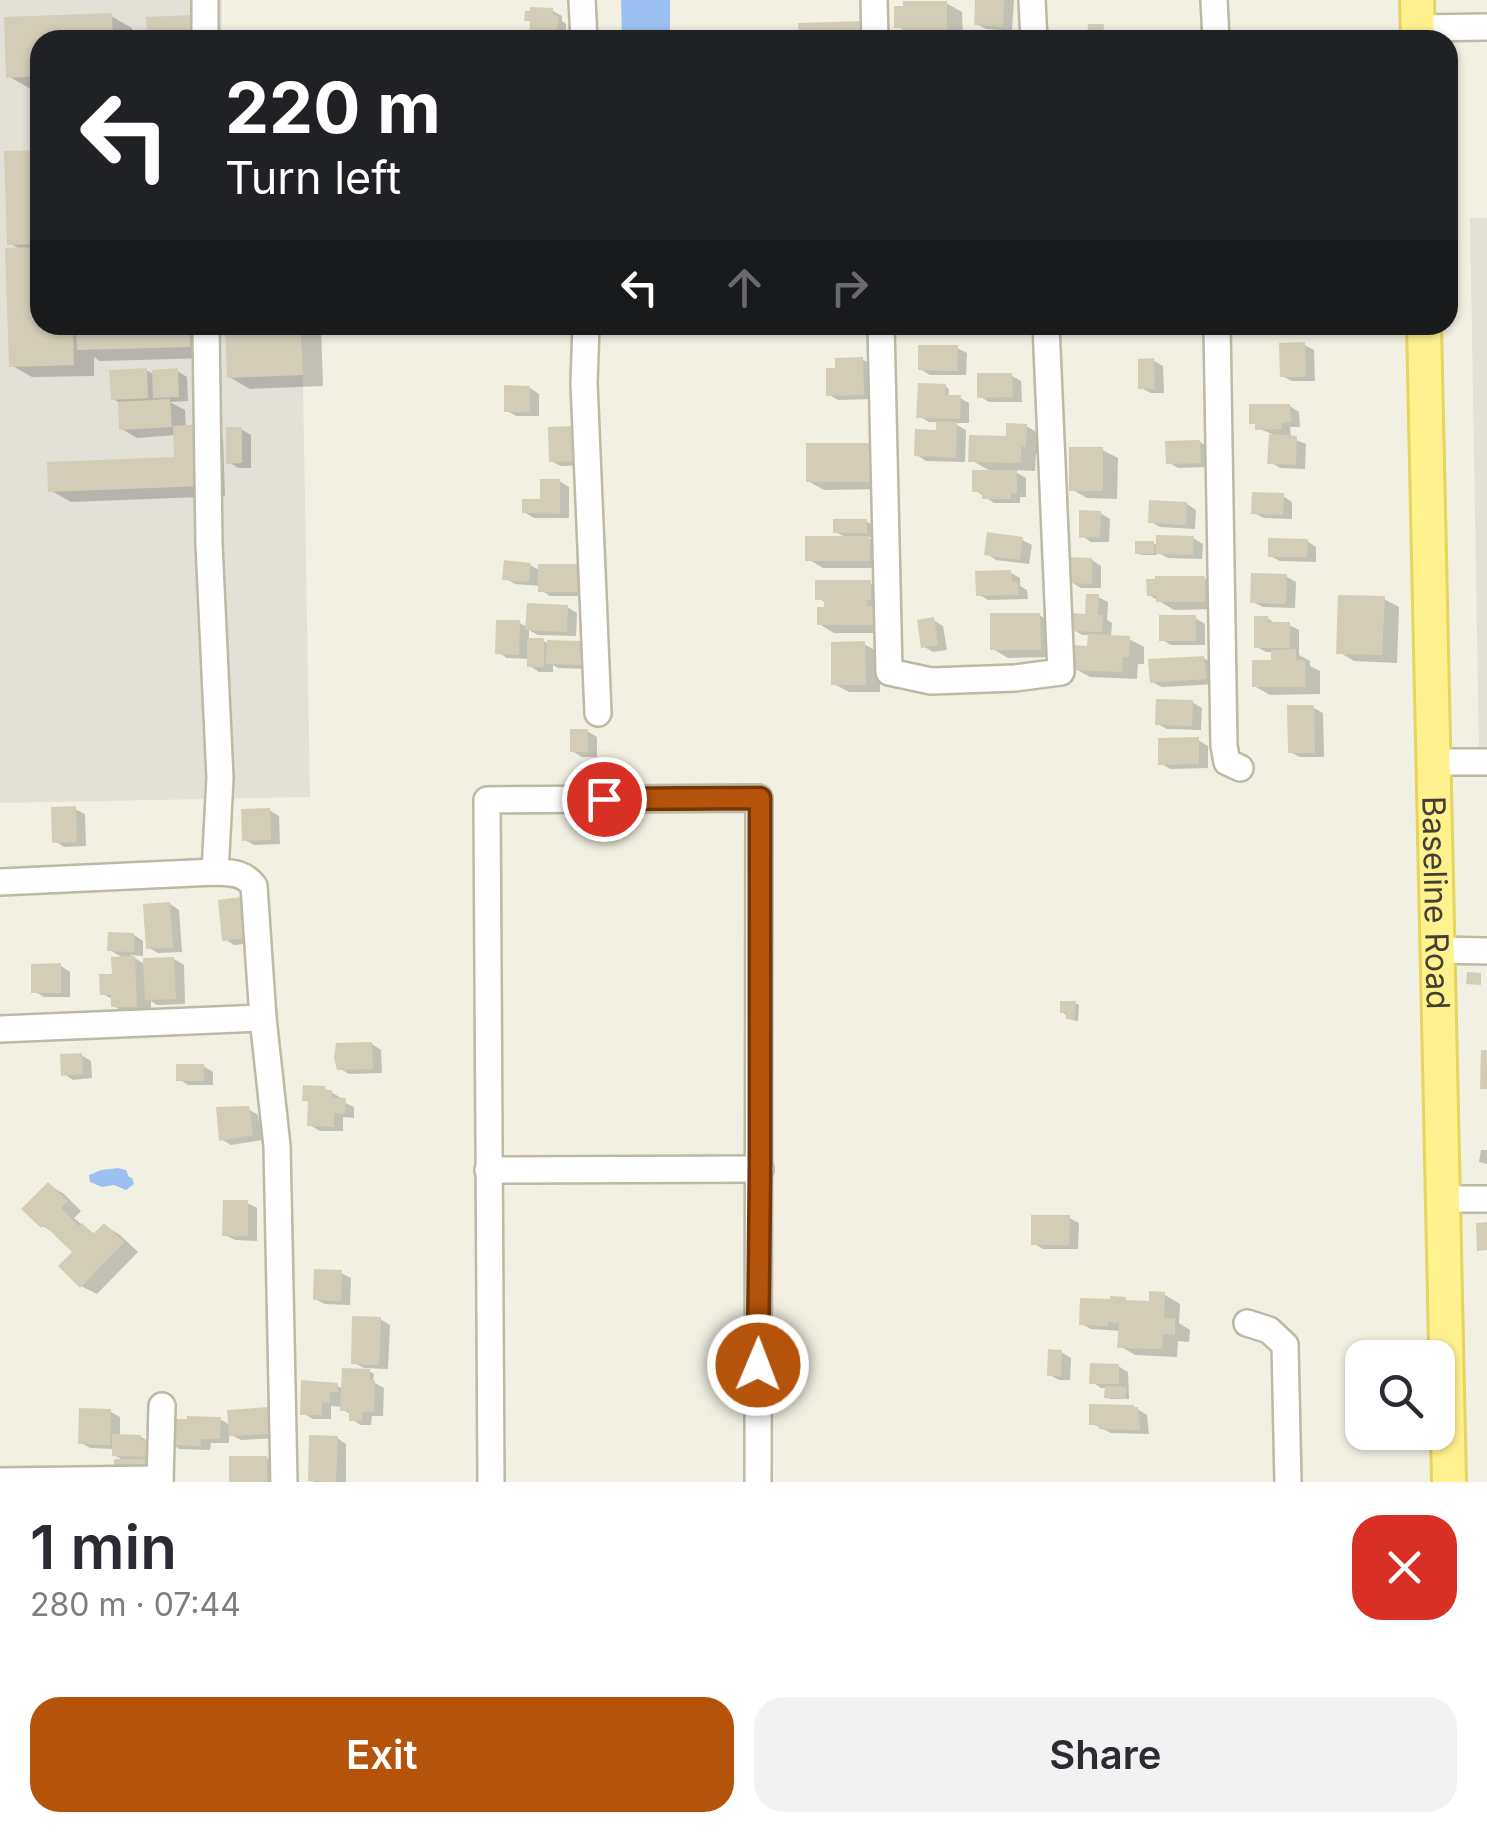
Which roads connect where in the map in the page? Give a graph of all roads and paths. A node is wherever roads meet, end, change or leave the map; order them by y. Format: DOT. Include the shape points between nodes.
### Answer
graph roads {
  1 [pos="205,0"];
  2 [pos="582,0"];
  3 [pos="874,0"];
  4 [pos="1032,0"];
  5 [pos="1214,0"];
  6 [pos="1418,23"];
  7 [pos="1487,27"];
  8 [pos="205,30"];
  9 [pos="584,30"];
  10 [pos="874,30"];
  11 [pos="1034,30"];
  12 [pos="1216,30"];
  13 [pos="206,335"];
  14 [pos="586,335"];
  15 [pos="881,335"];
  16 [pos="1046,335"];
  17 [pos="1217,335"];
  18 [pos="1424,335"];
  19 [pos="598,713"];
  20 [pos="1434,762"];
  21 [pos="1487,762"];
  22 [pos="1240,768"];
  23 [pos="216,872"];
  24 [pos="0,882"];
  25 [pos="1438,950"];
  26 [pos="1487,951"];
  27 [pos="263,1018"];
  28 [pos="0,1029"];
  29 [pos="760,1169"];
  30 [pos="488,1170"];
  31 [pos="1443,1199"];
  32 [pos="1487,1199"];
  33 [pos="1247,1323"];
  34 [pos="162,1406"];
  35 [pos="0,1481"];
  36 [pos="160,1481"];
  37 [pos="284,1482"];
  38 [pos="490,1482"];
  39 [pos="758,1482"];
  40 [pos="1288,1482"];
  41 [pos="1449,1482"];
  1 -- 8 [label="street"];
  2 -- 9 [label="street"];
  3 -- 10 [label="street"];
  4 -- 11 [label="street"];
  5 -- 12 [label="street"];
  6 -- 7 [label="street"];
  13 -- 23 [label="street" via="220,778"];
  14 -- 19 [label="street"];
  15 -- 16 [label="street" via="889,672 931,681 1060,672"];
  17 -- 22 [label="street" via="1224,746 1227,762"];
  18 -- 20 [label="main road, Baseline Road"];
  20 -- 21 [label="street"];
  20 -- 25 [label="main road, Baseline Road"];
  23 -- 24 [label="street"];
  23 -- 27 [label="street" via="239,873 254,886"];
  25 -- 26 [label="street"];
  25 -- 31 [label="main road, Baseline Road"];
  27 -- 28 [label="street"];
  27 -- 37 [label="street" via="277,1146"];
  29 -- 30 [label="street"];
  29 -- 30 [label="street" via="760,798 740,798 487,800"];
  29 -- 39 [label="street"];
  30 -- 38 [label="street"];
  31 -- 32 [label="street"];
  31 -- 41 [label="main road, Baseline Road"];
  33 -- 40 [label="street" via="1269,1330 1284,1345"];
  34 -- 36 [label="street"];
  35 -- 36 [label="street"];
}
